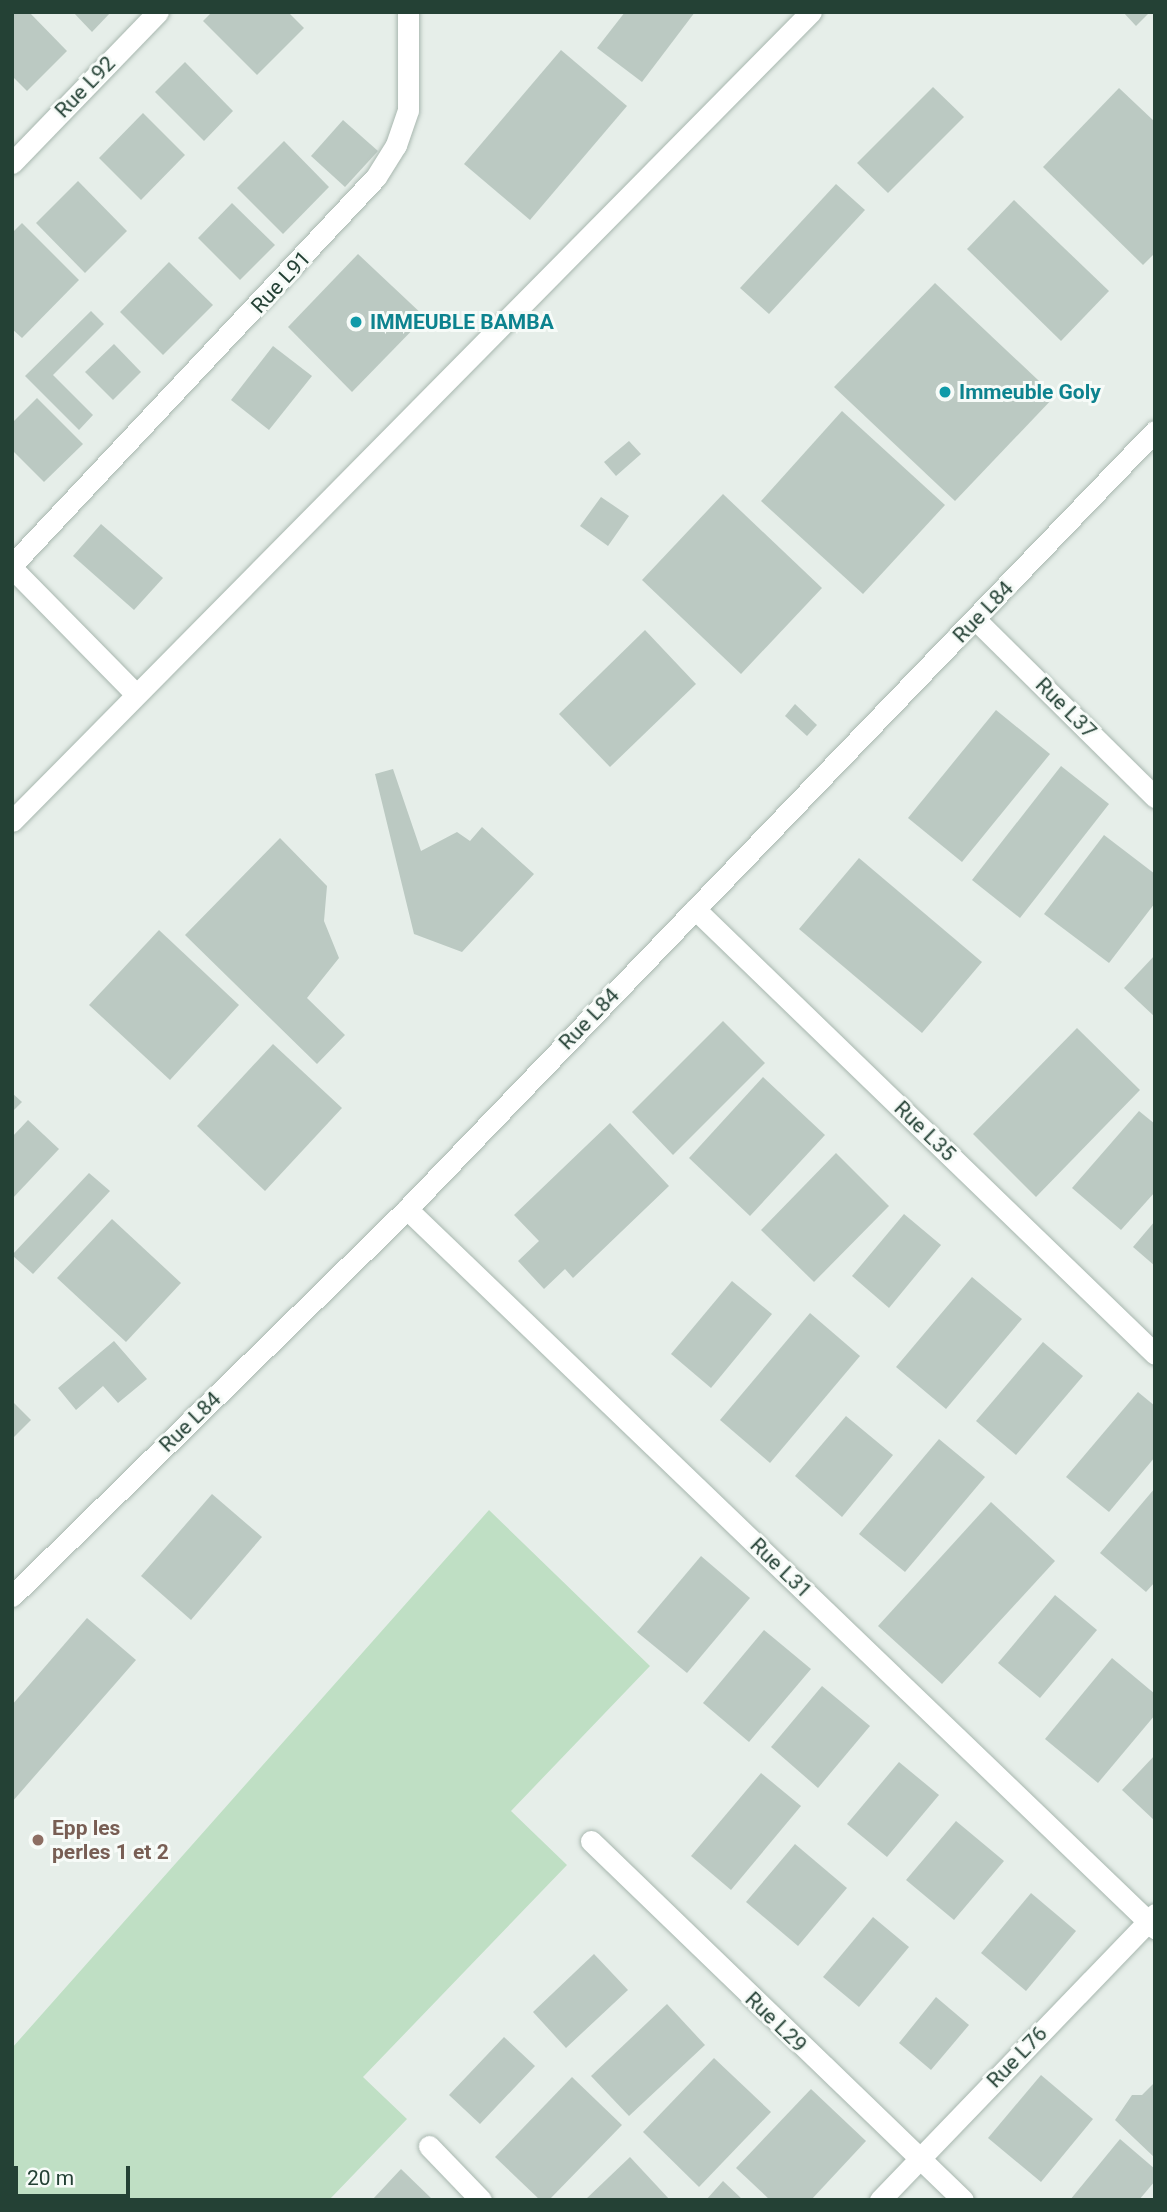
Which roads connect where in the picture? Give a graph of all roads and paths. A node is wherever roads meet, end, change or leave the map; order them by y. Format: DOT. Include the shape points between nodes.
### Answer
graph roads {
  1 [pos="158,12"];
  2 [pos="408,12"];
  3 [pos="811,12"];
  4 [pos="12,163"];
  5 [pos="1155,431"];
  6 [pos="12,566"];
  7 [pos="976,620"];
  8 [pos="135,693"];
  9 [pos="1155,797"];
  10 [pos="12,821"];
  11 [pos="695,909"];
  12 [pos="407,1209"];
  13 [pos="1155,1354"];
  14 [pos="12,1596"];
  15 [pos="591,1841"];
  16 [pos="1152,1921"];
  17 [pos="429,2146"];
  18 [pos="920,2159"];
  19 [pos="481,2200"];
  20 [pos="880,2200"];
  21 [pos="963,2200"];
  1 -- 4 [label="street, Rue L92"];
  2 -- 6 [label="street, Rue L91" via="408,110 396,145 376,177"];
  3 -- 8 [label="street"];
  5 -- 7 [label="street, Rue L84"];
  6 -- 8 [label="street"];
  7 -- 9 [label="street, Rue L37"];
  7 -- 11 [label="street, Rue L84"];
  8 -- 10 [label="street"];
  11 -- 12 [label="street, Rue L84"];
  11 -- 13 [label="street, Rue L35"];
  12 -- 14 [label="street, Rue L84"];
  12 -- 16 [label="street, Rue L31"];
  15 -- 18 [label="street, Rue L29"];
  16 -- 18 [label="street, Rue L76"];
  17 -- 19 [label="street"];
  18 -- 20 [label="street, Rue L76"];
  18 -- 21 [label="street, Rue L29"];
}
